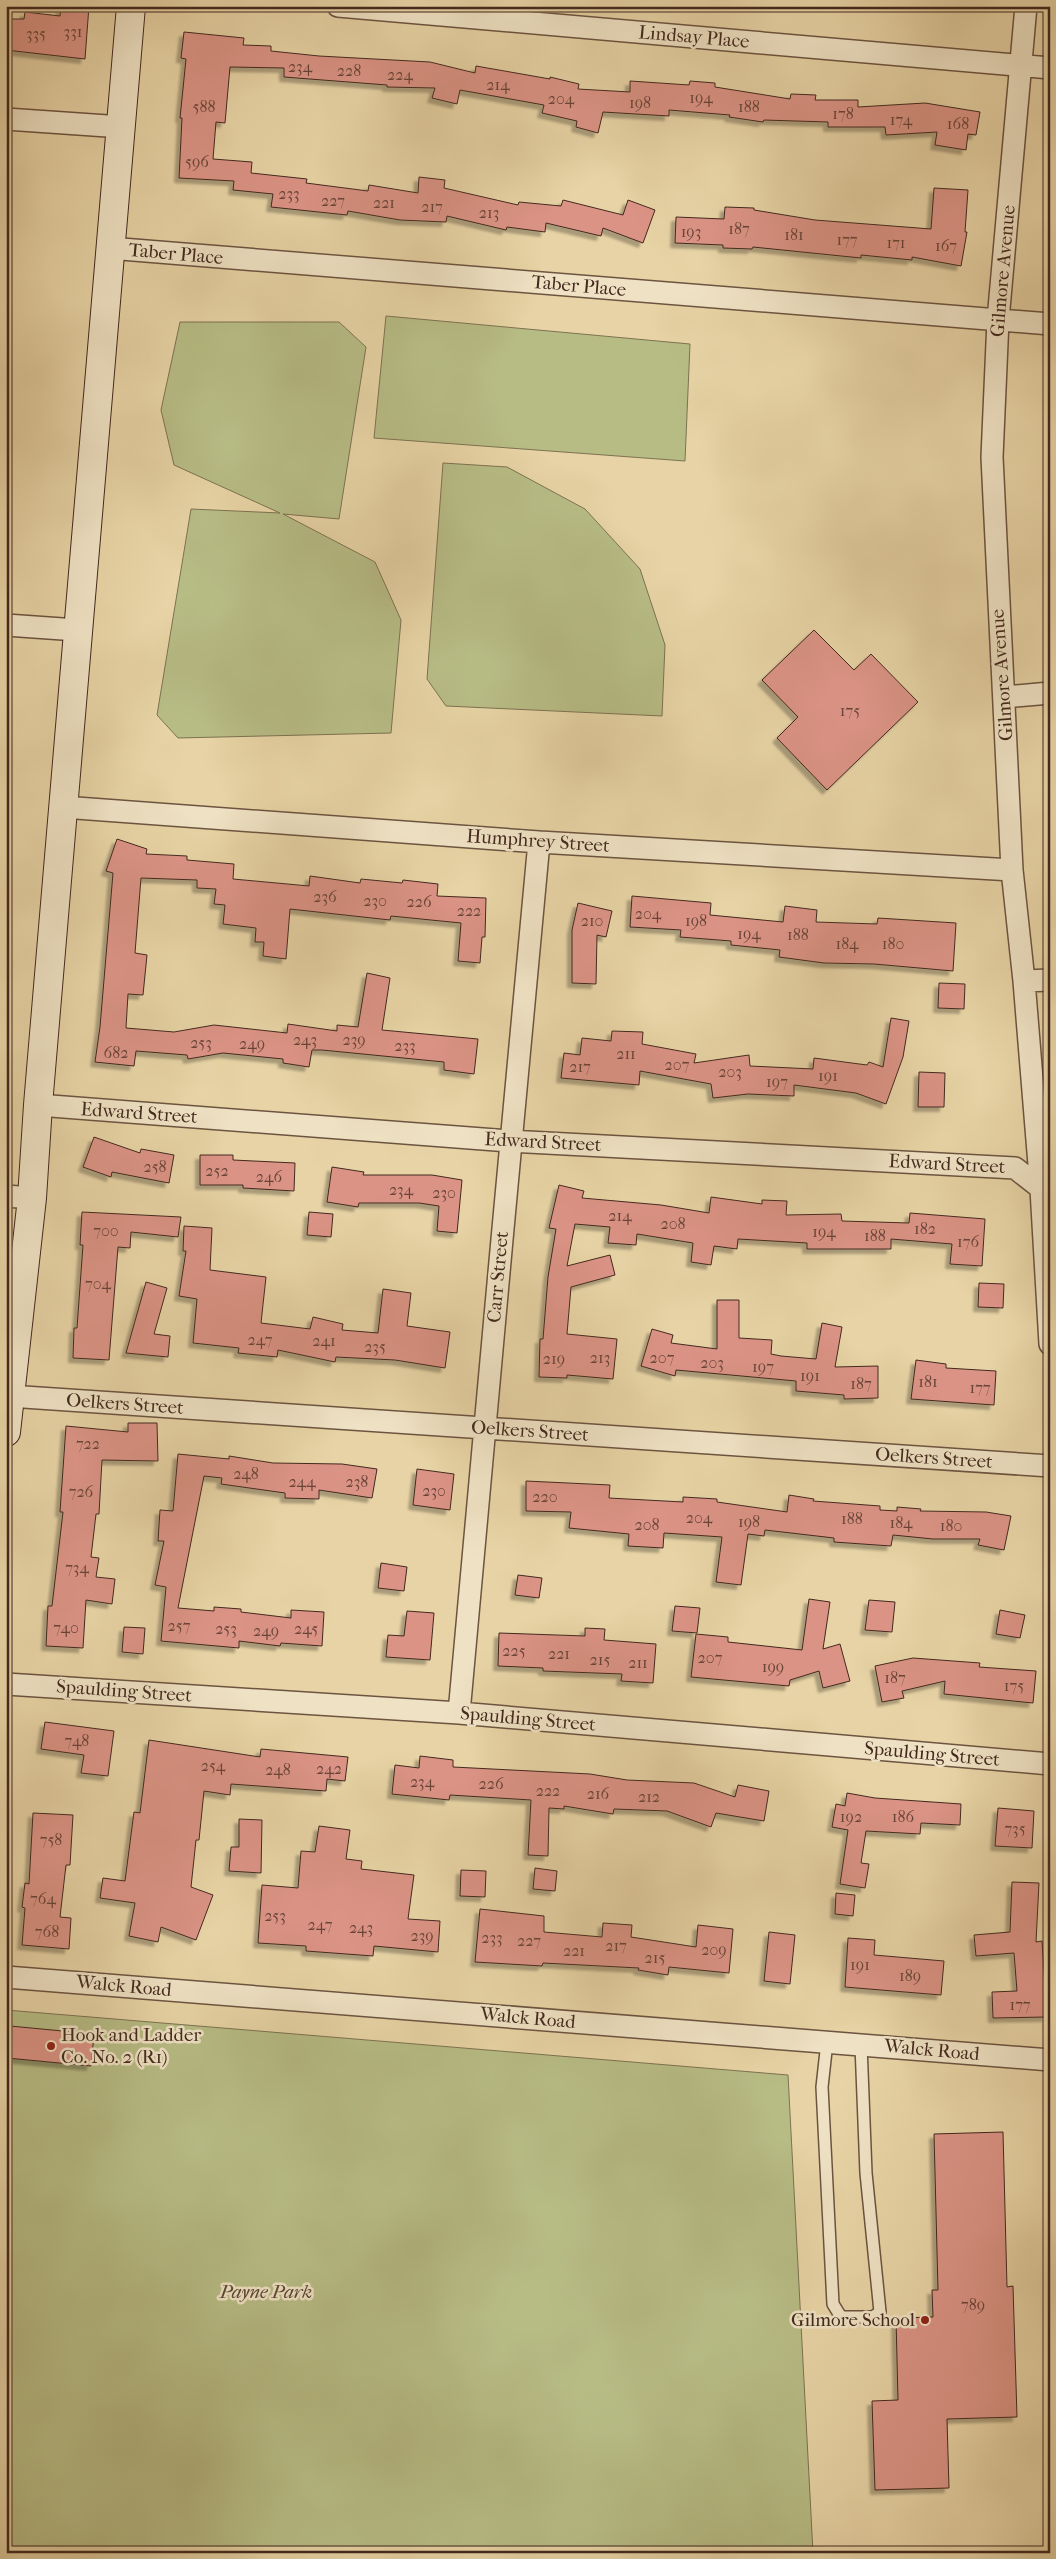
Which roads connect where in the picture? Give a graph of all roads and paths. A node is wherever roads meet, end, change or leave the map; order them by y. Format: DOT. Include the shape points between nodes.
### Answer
graph roads {
  1 [pos="131,6"];
  2 [pos="338,6"];
  3 [pos="1026,6"];
  4 [pos="1022,66"];
  5 [pos="1050,68"];
  6 [pos="6,119"];
  7 [pos="122,127"];
  8 [pos="109,248"];
  9 [pos="998,320"];
  10 [pos="1050,324"];
  11 [pos="6,625"];
  12 [pos="77,630"];
  13 [pos="1050,693"];
  14 [pos="1004,697"];
  15 [pos="63,806"];
  16 [pos="539,842"];
  17 [pos="1012,870"];
  18 [pos="1050,980"];
  19 [pos="1024,981"];
  20 [pos="38,1105"];
  21 [pos="509,1141"];
  22 [pos="1046,1192"];
  23 [pos="19,1197"];
  24 [pos="1050,1344"];
  25 [pos="9,1396"];
  26 [pos="486,1428"];
  27 [pos="6,1432"];
  28 [pos="1050,1466"];
  29 [pos="6,1684"];
  30 [pos="458,1713"];
  31 [pos="1050,1764"];
  32 [pos="6,1977"];
  33 [pos="827,2042"];
  34 [pos="860,2045"];
  35 [pos="1050,2060"];
  1 -- 7 [label="street"];
  2 -- 4 [label="street, Lindsay Place"];
  3 -- 4 [label="street, Gilmore Avenue"];
  4 -- 5 [label="street, Lindsay Place"];
  4 -- 9 [label="street, Gilmore Avenue"];
  6 -- 7 [label="street"];
  7 -- 8 [label="street"];
  8 -- 9 [label="street, Taber Place"];
  8 -- 12 [label="street"];
  9 -- 10 [label="street, Taber Place"];
  9 -- 14 [label="street, Gilmore Avenue" via="992,457"];
  11 -- 12 [label="street"];
  12 -- 15 [label="street"];
  13 -- 14 [label="street"];
  14 -- 17 [label="street, Gilmore Avenue"];
  15 -- 16 [label="street, Humphrey Street"];
  15 -- 20 [label="street"];
  16 -- 17 [label="street, Humphrey Street"];
  16 -- 21 [label="street, Carr Street"];
  17 -- 19 [label="street, Gilmore Avenue"];
  18 -- 19 [label="street"];
  19 -- 22 [label="street, Gilmore Avenue"];
  20 -- 21 [label="street, Edward Street"];
  20 -- 23 [label="street"];
  21 -- 22 [label="street, Edward Street" via="1015,1168"];
  21 -- 26 [label="street, Carr Street"];
  22 -- 24 [label="street, Gilmore Avenue"];
  23 -- 25 [label="street"];
  25 -- 26 [label="street, Oelkers Street"];
  25 -- 27 [label="street"];
  26 -- 28 [label="street, Oelkers Street"];
  26 -- 30 [label="street, Carr Street"];
  29 -- 30 [label="street, Spaulding Street"];
  30 -- 31 [label="street, Spaulding Street"];
  32 -- 33 [label="street, Walck Road"];
  33 -- 34 [label="street, Walck Road"];
  33 -- 34 [label="lane" via="822,2087 833,2304 841,2317 873,2317 880,2312 866,2173"];
  34 -- 35 [label="street, Walck Road"];
}
